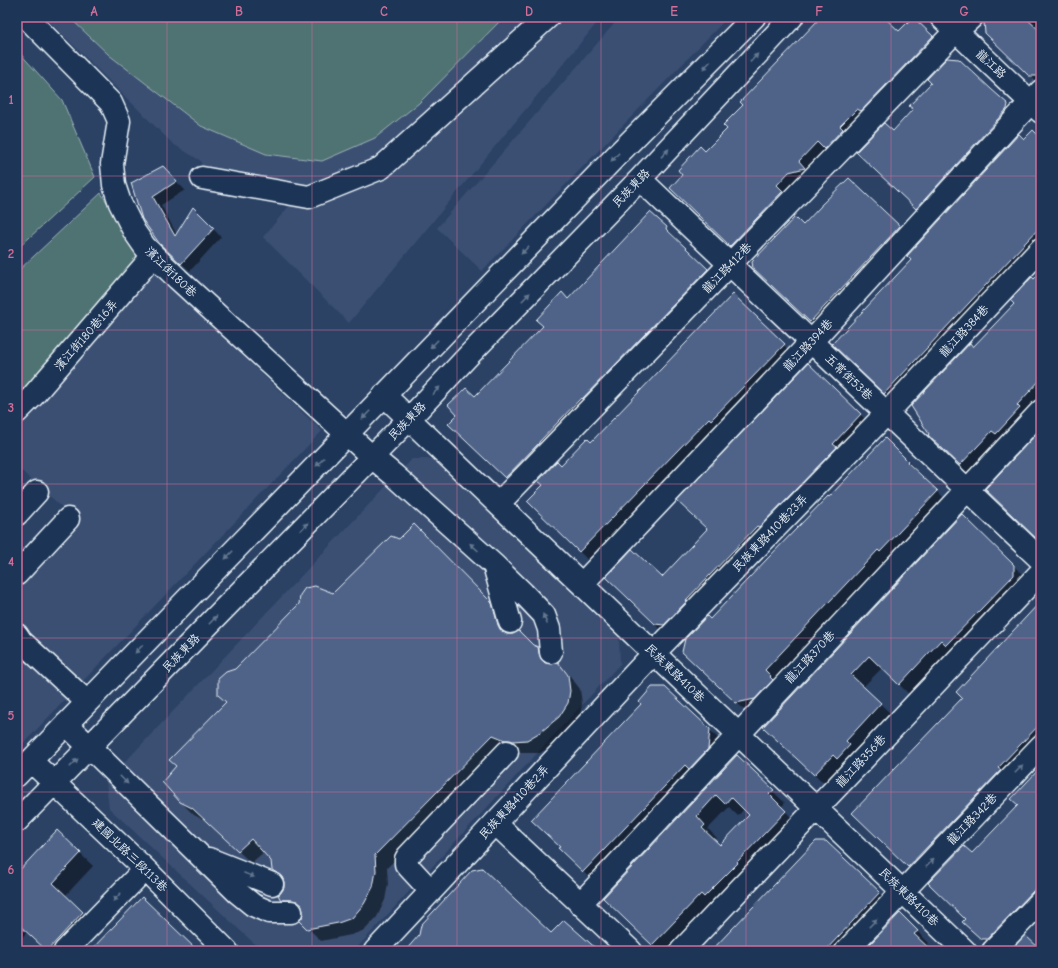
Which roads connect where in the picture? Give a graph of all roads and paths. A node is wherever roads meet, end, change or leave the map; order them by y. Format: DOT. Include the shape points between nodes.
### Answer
graph roads {
  1 [pos="25,17"];
  2 [pos="548,17"];
  3 [pos="754,17"];
  4 [pos="792,17"];
  5 [pos="972,17"];
  6 [pos="17,23"];
  7 [pos="948,24"];
  8 [pos="1038,101"];
  9 [pos="202,178"];
  10 [pos="640,179"];
  11 [pos="1041,249"];
  12 [pos="152,255"];
  13 [pos="730,264"];
  14 [pos="812,341"];
  15 [pos="384,396"];
  16 [pos="1041,411"];
  17 [pos="17,412"];
  18 [pos="887,413"];
  19 [pos="409,419"];
  20 [pos="347,434"];
  21 [pos="372,457"];
  22 [pos="967,489"];
  23 [pos="37,492"];
  24 [pos="498,504"];
  25 [pos="17,514"];
  26 [pos="68,519"];
  27 [pos="1041,560"];
  28 [pos="494,565"];
  29 [pos="1041,572"];
  30 [pos="17,574"];
  31 [pos="582,584"];
  32 [pos="510,622"];
  33 [pos="17,635"];
  34 [pos="551,652"];
  35 [pos="654,653"];
  36 [pos="87,702"];
  37 [pos="66,724"];
  38 [pos="738,734"];
  39 [pos="90,746"];
  40 [pos="1041,746"];
  41 [pos="507,752"];
  42 [pos="24,768"];
  43 [pos="54,783"];
  44 [pos="816,808"];
  45 [pos="17,821"];
  46 [pos="495,823"];
  47 [pos="200,855"];
  48 [pos="145,869"];
  49 [pos="272,884"];
  50 [pos="431,891"];
  51 [pos="903,891"];
  52 [pos="1041,901"];
  53 [pos="580,904"];
  54 [pos="291,912"];
  55 [pos="224,950"];
  56 [pos="65,951"];
  57 [pos="375,951"];
  58 [pos="631,951"];
  59 [pos="681,951"];
  60 [pos="846,951"];
  61 [pos="965,951"];
  62 [pos="993,951"];
  1 -- 6 [label="street"];
  1 -- 12 [label="street, 濱江街180巷" via="111,104 119,122 112,164 114,186 134,231"];
  2 -- 9 [label="street" via="381,168 309,196"];
  3 -- 15 [label="street, one-way"];
  10 -- 4 [label="street, 民族東路, one-way"];
  5 -- 7 [label="street, 龍江路412巷"];
  7 -- 8 [label="street, 龍江路"];
  7 -- 13 [label="street, 龍江路412巷"];
  8 -- 14 [label="street, 龍江路394巷"];
  10 -- 13 [label="street, 五常街53巷"];
  19 -- 10 [label="street, 民族東路, one-way"];
  11 -- 18 [label="street, 龍江路384巷"];
  12 -- 17 [label="street, 濱江街180巷16弄"];
  12 -- 20 [label="street, 濱江街180巷"];
  13 -- 14 [label="street, 五常街53巷"];
  13 -- 24 [label="street, 龍江路412巷"];
  14 -- 18 [label="street, 五常街53巷"];
  14 -- 31 [label="street, 龍江路394巷"];
  15 -- 19 [label="street, 民族東路410巷"];
  15 -- 20 [label="street, one-way"];
  16 -- 22 [label="street, 龍江路370巷"];
  18 -- 22 [label="street, 五常街53巷"];
  18 -- 35 [label="street, 民族東路410巷23弄"];
  19 -- 21 [label="street, 民族東路"];
  19 -- 24 [label="street, 民族東路410巷"];
  20 -- 21 [label="street, 濱江街180巷"];
  20 -- 36 [label="street, one-way"];
  28 -- 21 [label="street, 濱江街180巷, one-way"];
  39 -- 21 [label="street, 民族東路, one-way"];
  22 -- 27 [label="street, 五常街53巷"];
  22 -- 38 [label="street, 龍江路370巷"];
  23 -- 25 [label="street"];
  24 -- 31 [label="street, 民族東路410巷"];
  26 -- 30 [label="street"];
  28 -- 32 [label="street"];
  34 -- 28 [label="street, 濱江街180巷, one-way" via="549,629 544,615"];
  29 -- 44 [label="street, 龍江路356巷"];
  31 -- 35 [label="street, 民族東路410巷"];
  33 -- 36 [label="street"];
  35 -- 38 [label="street, 民族東路410巷"];
  35 -- 46 [label="street, 民族東路410巷2弄"];
  36 -- 37 [label="street"];
  37 -- 39 [label="street"];
  37 -- 42 [label="street"];
  38 -- 44 [label="street, 民族東路410巷"];
  38 -- 53 [label="street, 龍江路370巷"];
  43 -- 39 [label="street, 民族東路, one-way"];
  39 -- 47 [label="street, one-way"];
  51 -- 40 [label="street, 龍江路342巷, one-way"];
  41 -- 50 [label="street" via="406,859 406,864"];
  42 -- 43 [label="street, 建國北路三段113巷"];
  43 -- 45 [label="street, 民族東路"];
  43 -- 48 [label="street, 建國北路三段113巷"];
  44 -- 51 [label="street, 民族東路410巷"];
  44 -- 59 [label="street, 龍江路356巷"];
  46 -- 50 [label="street, 民族東路410巷2弄"];
  46 -- 53 [label="street"];
  47 -- 49 [label="street, one-way"];
  47 -- 54 [label="street" via="253,905 269,912"];
  48 -- 55 [label="street, 建國北路三段113巷"];
  48 -- 56 [label="street, one-way"];
  50 -- 57 [label="street, 民族東路410巷2弄"];
  60 -- 51 [label="street, 龍江路342巷, one-way"];
  51 -- 61 [label="street, 民族東路410巷"];
  52 -- 62 [label="street"];
  53 -- 58 [label="street"];
}
